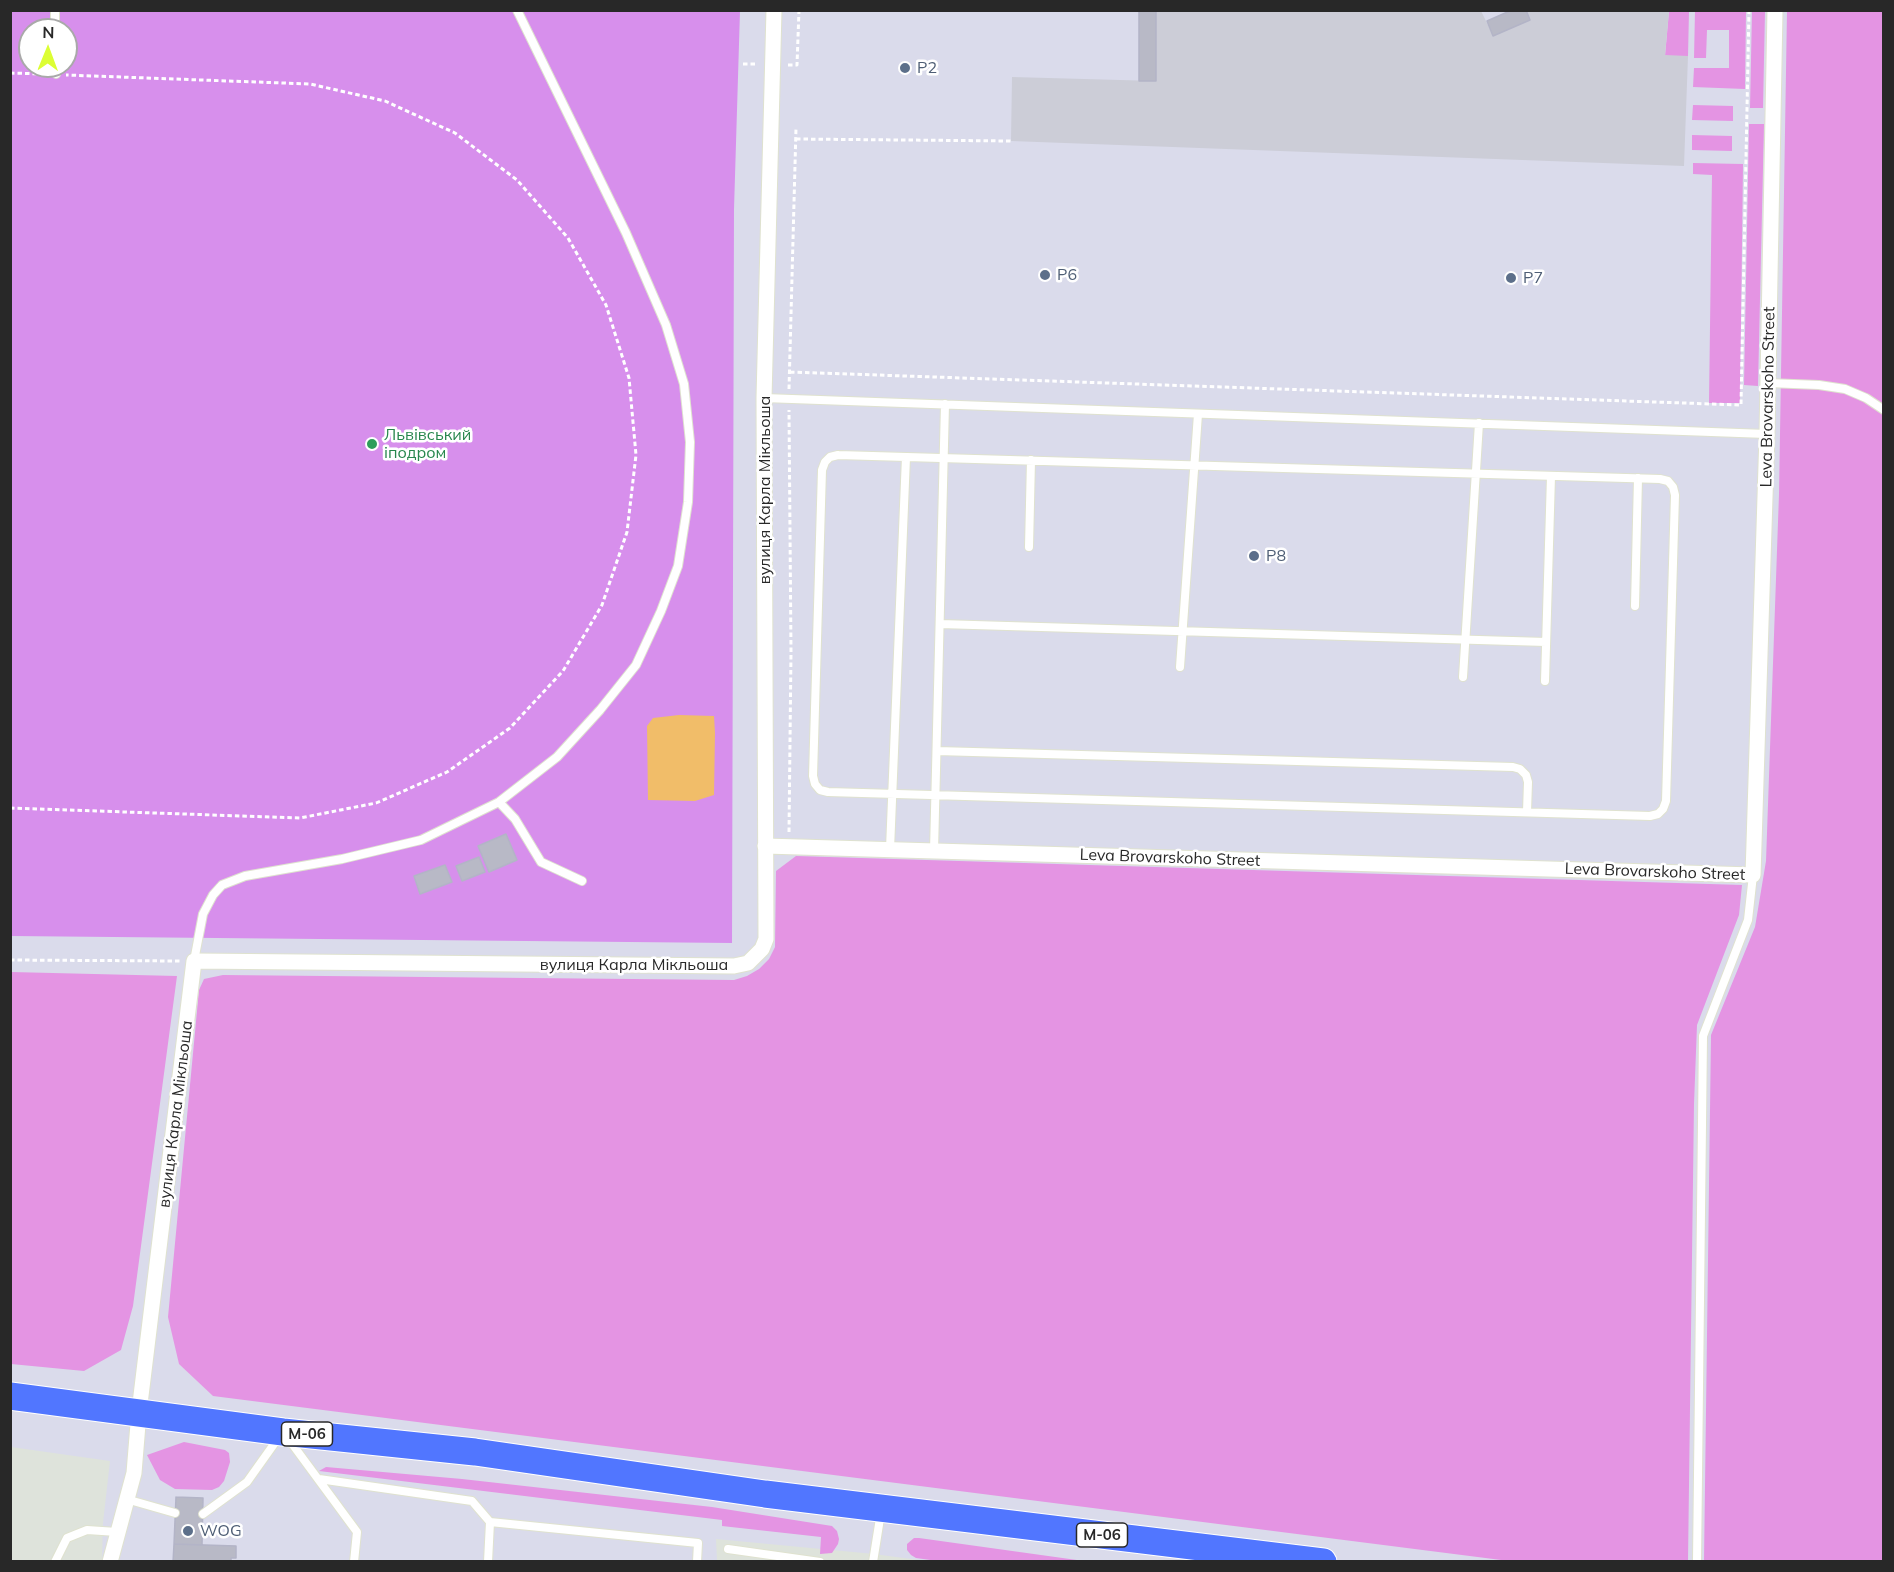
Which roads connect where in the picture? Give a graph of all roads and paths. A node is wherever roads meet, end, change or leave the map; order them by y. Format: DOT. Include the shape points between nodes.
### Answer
graph roads {
  1 [pos="517,10"];
  2 [pos="774,10"];
  3 [pos="799,10"];
  4 [pos="1749,10"];
  5 [pos="1775,10"];
  6 [pos="797,65"];
  7 [pos="78,71"];
  8 [pos="796,128"];
  9 [pos="796,139"];
  10 [pos="1011,141"];
  11 [pos="789,372"];
  12 [pos="1768,383"];
  13 [pos="764,398"];
  14 [pos="789,398"];
  15 [pos="945,404"];
  16 [pos="1884,410"];
  17 [pos="1198,414"];
  18 [pos="1479,423"];
  19 [pos="1767,434"];
  20 [pos="906,457"];
  21 [pos="944,458"];
  22 [pos="1030,460"];
  23 [pos="1194,465"];
  24 [pos="1476,474"];
  25 [pos="1551,476"];
  26 [pos="1638,478"];
  27 [pos="1029,547"];
  28 [pos="1635,606"];
  29 [pos="940,624"];
  30 [pos="1183,632"];
  31 [pos="1466,640"];
  32 [pos="1546,642"];
  33 [pos="1180,667"];
  34 [pos="1463,677"];
  35 [pos="1545,681"];
  36 [pos="937,751"];
  37 [pos="892,794"];
  38 [pos="936,795"];
  39 [pos="499,802"];
  40 [pos="10,808"];
  41 [pos="1527,812"];
  42 [pos="765,846"];
  43 [pos="789,846"];
  44 [pos="890,849"];
  45 [pos="934,851"];
  46 [pos="1753,875"];
  47 [pos="582,881"];
  48 [pos="10,960"];
  49 [pos="194,962"];
  50 [pos="10,1396"];
  51 [pos="139,1412"];
  52 [pos="283,1432"];
  53 [pos="319,1479"];
  54 [pos="126,1499"];
  55 [pos="881,1508"];
  56 [pos="175,1513"];
  57 [pos="203,1514"];
  58 [pos="490,1522"];
  59 [pos="117,1532"];
  60 [pos="728,1549"];
  61 [pos="55,1562"];
  62 [pos="110,1562"];
  63 [pos="354,1562"];
  64 [pos="488,1562"];
  65 [pos="697,1562"];
  66 [pos="820,1562"];
  67 [pos="873,1562"];
  68 [pos="1323,1562"];
  69 [pos="1697,1562"];
  1 -- 39 [label="lane" via="626,233 666,325 684,384 690,442 688,502 678,566 636,665 557,757"];
  2 -- 13 [label="street, вулиця Карла Мікльоша"];
  3 -- 6 [label="path"];
  4 -- 11 [label="path" via="1741,405"];
  5 -- 12 [label="street, Leva Brovarskoho Street"];
  7 -- 40 [label="path" via="310,84 385,101 455,133 525,188 568,238 606,305 629,378 636,455 627,532 597,615 563,671 510,728 447,772 376,803 300,818"];
  8 -- 9 [label="path"];
  9 -- 10 [label="path"];
  9 -- 11 [label="path"];
  11 -- 14 [label="path"];
  12 -- 16 [label="lane" via="1845,389"];
  12 -- 19 [label="street, Leva Brovarskoho Street"];
  13 -- 14 [label="lane"];
  13 -- 42 [label="street, вулиця Карла Мікльоша"];
  14 -- 15 [label="lane"];
  14 -- 43 [label="path"];
  15 -- 17 [label="lane"];
  15 -- 21 [label="lane"];
  17 -- 18 [label="lane"];
  17 -- 23 [label="lane"];
  18 -- 19 [label="lane"];
  18 -- 24 [label="lane"];
  19 -- 46 [label="street, Leva Brovarskoho Street"];
  20 -- 21 [label="lane"];
  20 -- 37 [label="lane"];
  20 -- 37 [label="lane" via="838,455 830,457 822,470 813,776 815,784 828,792"];
  21 -- 22 [label="lane"];
  21 -- 29 [label="lane"];
  22 -- 23 [label="lane"];
  22 -- 27 [label="lane"];
  23 -- 24 [label="lane"];
  23 -- 30 [label="lane"];
  24 -- 25 [label="lane"];
  24 -- 31 [label="lane"];
  25 -- 26 [label="lane"];
  25 -- 32 [label="lane"];
  26 -- 28 [label="lane"];
  26 -- 41 [label="lane" via="1668,481 1675,495 1664,809 1650,816"];
  29 -- 30 [label="lane"];
  29 -- 36 [label="lane"];
  30 -- 31 [label="lane"];
  30 -- 33 [label="lane"];
  31 -- 32 [label="lane"];
  31 -- 34 [label="lane"];
  32 -- 35 [label="lane"];
  36 -- 38 [label="lane"];
  36 -- 41 [label="lane" via="1513,767 1526,775"];
  37 -- 38 [label="lane"];
  37 -- 44 [label="lane"];
  38 -- 41 [label="lane"];
  38 -- 45 [label="lane"];
  39 -- 47 [label="lane" via="515,819 541,862"];
  39 -- 49 [label="lane" via="421,840 342,860 245,876 222,885 203,914"];
  42 -- 43 [label="street, Leva Brovarskoho Street"];
  42 -- 49 [label="street, вулиця Карла Мікльоша" via="766,939 756,958 741,965"];
  43 -- 44 [label="street, Leva Brovarskoho Street"];
  44 -- 45 [label="street, Leva Brovarskoho Street"];
  45 -- 46 [label="street, Leva Brovarskoho Street"];
  46 -- 69 [label="lane" via="1748,920 1704,1036"];
  48 -- 49 [label="path"];
  49 -- 51 [label="street, вулиця Карла Мікльоша"];
  50 -- 51 [label="highway, М-06"];
  51 -- 52 [label="highway, М-06"];
  51 -- 54 [label="street, вулиця Карла Мікльоша" via="134,1473"];
  52 -- 53 [label="lane"];
  52 -- 55 [label="highway, М-06" via="475,1452"];
  52 -- 57 [label="lane" via="246,1482"];
  53 -- 58 [label="lane" via="472,1501"];
  53 -- 63 [label="lane" via="357,1532"];
  54 -- 56 [label="lane"];
  54 -- 59 [label="street, вулиця Карла Мікльоша"];
  55 -- 67 [label="lane"];
  55 -- 68 [label="highway, М-06"];
  58 -- 64 [label="lane"];
  58 -- 65 [label="lane" via="698,1543"];
  59 -- 61 [label="lane" via="87,1530 67,1538"];
  59 -- 62 [label="street, вулиця Карла Мікльоша"];
  60 -- 66 [label="lane"];
}
